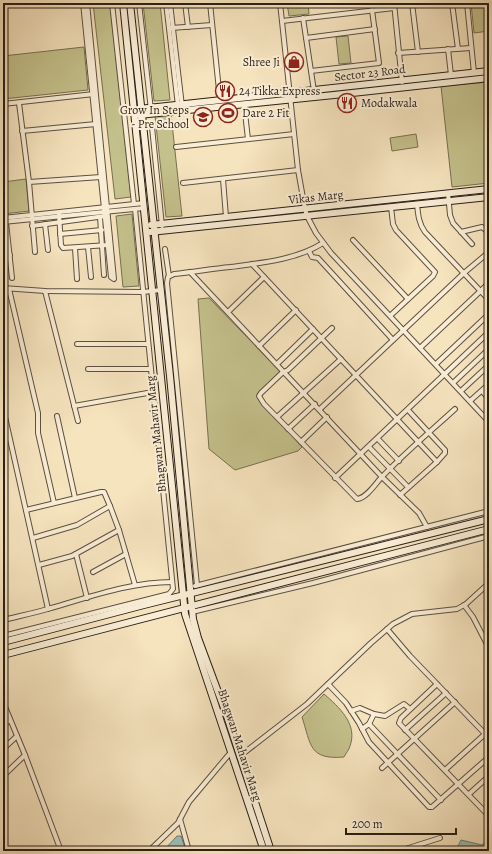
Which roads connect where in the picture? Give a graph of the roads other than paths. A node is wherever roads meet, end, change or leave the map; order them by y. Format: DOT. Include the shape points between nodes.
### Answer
graph roads {
  1 [pos="83,3"];
  2 [pos="87,3"];
  3 [pos="112,3"];
  4 [pos="123,3"];
  5 [pos="130,3"];
  6 [pos="139,3"];
  7 [pos="169,3"];
  8 [pos="185,3"];
  9 [pos="210,3"];
  10 [pos="280,3"];
  11 [pos="412,3"];
  12 [pos="452,3"];
  13 [pos="467,3"];
  14 [pos="394,5"];
  15 [pos="372,10"];
  16 [pos="303,18"];
  17 [pos="282,21"];
  18 [pos="212,25"];
  19 [pos="188,27"];
  20 [pos="171,28"];
  21 [pos="375,29"];
  22 [pos="306,38"];
  23 [pos="471,48"];
  24 [pos="448,49"];
  25 [pos="458,49"];
  26 [pos="418,52"];
  27 [pos="398,53"];
  28 [pos="311,70"];
  29 [pos="489,71"];
  30 [pos="474,73"];
  31 [pos="451,75"];
  32 [pos="489,78"];
  33 [pos="402,84"];
  34 [pos="314,91"];
  35 [pos="94,94"];
  36 [pos="291,96"];
  37 [pos="220,100"];
  38 [pos="19,103"];
  39 [pos="3,104"];
  40 [pos="244,104"];
  41 [pos="180,108"];
  42 [pos="151,111"];
  43 [pos="134,112"];
  44 [pos="142,112"];
  45 [pos="96,124"];
  46 [pos="152,127"];
  47 [pos="22,131"];
  48 [pos="294,134"];
  49 [pos="248,139"];
  50 [pos="176,147"];
  51 [pos="298,170"];
  52 [pos="101,176"];
  53 [pos="223,179"];
  54 [pos="29,182"];
  55 [pos="183,183"];
  56 [pos="489,189"];
  57 [pos="448,193"];
  58 [pos="489,197"];
  59 [pos="450,201"];
  60 [pos="417,204"];
  61 [pos="135,206"];
  62 [pos="144,206"];
  63 [pos="391,207"];
  64 [pos="305,209"];
  65 [pos="106,211"];
  66 [pos="59,214"];
  67 [pos="307,216"];
  68 [pos="32,217"];
  69 [pos="100,217"];
  70 [pos="226,217"];
  71 [pos="4,221"];
  72 [pos="59,223"];
  73 [pos="45,224"];
  74 [pos="32,226"];
  75 [pos="162,227"];
  76 [pos="154,228"];
  77 [pos="5,229"];
  78 [pos="146,229"];
  79 [pos="107,230"];
  80 [pos="101,231"];
  81 [pos="461,232"];
  82 [pos="489,233"];
  83 [pos="60,234"];
  84 [pos="353,240"];
  85 [pos="5,242"];
  86 [pos="323,243"];
  87 [pos="472,244"];
  88 [pos="102,245"];
  89 [pos="108,245"];
  90 [pos="88,247"];
  91 [pos="75,248"];
  92 [pos="165,249"];
  93 [pos="48,250"];
  94 [pos="309,251"];
  95 [pos="35,252"];
  96 [pos="489,252"];
  97 [pos="10,255"];
  98 [pos="3,256"];
  99 [pos="252,264"];
  100 [pos="168,269"];
  101 [pos="158,270"];
  102 [pos="190,272"];
  103 [pos="464,273"];
  104 [pos="104,275"];
  105 [pos="169,276"];
  106 [pos="91,277"];
  107 [pos="264,277"];
  108 [pos="12,278"];
  109 [pos="77,279"];
  110 [pos="489,283"];
  111 [pos="3,288"];
  112 [pos="9,289"];
  113 [pos="160,290"];
  114 [pos="45,291"];
  115 [pos="153,291"];
  116 [pos="481,291"];
  117 [pos="143,292"];
  118 [pos="408,299"];
  119 [pos="489,300"];
  120 [pos="296,310"];
  121 [pos="228,312"];
  122 [pos="489,314"];
  123 [pos="391,315"];
  124 [pos="332,328"];
  125 [pos="313,330"];
  126 [pos="404,330"];
  127 [pos="489,332"];
  128 [pos="322,338"];
  129 [pos="393,340"];
  130 [pos="77,344"];
  131 [pos="148,344"];
  132 [pos="259,346"];
  133 [pos="420,348"];
  134 [pos="489,349"];
  135 [pos="341,359"];
  136 [pos="277,364"];
  137 [pos="436,364"];
  138 [pos="489,365"];
  139 [pos="151,369"];
  140 [pos="88,370"];
  141 [pos="285,372"];
  142 [pos="355,374"];
  143 [pos="445,374"];
  144 [pos="453,383"];
  145 [pos="489,384"];
  146 [pos="460,391"];
  147 [pos="482,391"];
  148 [pos="153,392"];
  149 [pos="304,392"];
  150 [pos="489,399"];
  151 [pos="470,401"];
  152 [pos="315,404"];
  153 [pos="74,406"];
  154 [pos="3,408"];
  155 [pos="320,409"];
  156 [pos="455,409"];
  157 [pos="408,410"];
  158 [pos="57,416"];
  159 [pos="277,417"];
  160 [pos="327,417"];
  161 [pos="488,419"];
  162 [pos="397,420"];
  163 [pos="78,421"];
  164 [pos="288,429"];
  165 [pos="430,432"];
  166 [pos="378,439"];
  167 [pos="301,442"];
  168 [pos="418,442"];
  169 [pos="369,447"];
  170 [pos="362,454"];
  171 [pos="399,461"];
  172 [pos="437,462"];
  173 [pos="390,469"];
  174 [pos="382,477"];
  175 [pos="336,478"];
  176 [pos="408,488"];
  177 [pos="400,495"];
  178 [pos="75,498"];
  179 [pos="54,503"];
  180 [pos="110,506"];
  181 [pos="26,510"];
  182 [pos="489,511"];
  183 [pos="489,519"];
  184 [pos="470,524"];
  185 [pos="427,527"];
  186 [pos="489,529"];
  187 [pos="118,530"];
  188 [pos="472,534"];
  189 [pos="489,536"];
  190 [pos="33,538"];
  191 [pos="76,554"];
  192 [pos="126,554"];
  193 [pos="39,565"];
  194 [pos="93,572"];
  195 [pos="172,582"];
  196 [pos="489,583"];
  197 [pos="135,585"];
  198 [pos="193,586"];
  199 [pos="191,594"];
  200 [pos="184,596"];
  201 [pos="87,598"];
  202 [pos="3,604"];
  203 [pos="464,605"];
  204 [pos="185,608"];
  205 [pos="48,609"];
  206 [pos="192,609"];
  207 [pos="5,619"];
  208 [pos="387,629"];
  209 [pos="3,636"];
  210 [pos="3,642"];
  211 [pos="489,648"];
  212 [pos="3,655"];
  213 [pos="328,684"];
  214 [pos="437,684"];
  215 [pos="446,693"];
  216 [pos="3,702"];
  217 [pos="455,702"];
  218 [pos="410,709"];
  219 [pos="351,711"];
  220 [pos="374,714"];
  221 [pos="10,720"];
  222 [pos="369,724"];
  223 [pos="3,725"];
  224 [pos="362,729"];
  225 [pos="405,730"];
  226 [pos="485,734"];
  227 [pos="17,736"];
  228 [pos="489,738"];
  229 [pos="415,739"];
  230 [pos="4,748"];
  231 [pos="231,752"];
  232 [pos="397,754"];
  233 [pos="25,755"];
  234 [pos="239,757"];
  235 [pos="489,757"];
  236 [pos="387,762"];
  237 [pos="382,768"];
  238 [pos="445,770"];
  239 [pos="3,776"];
  240 [pos="489,776"];
  241 [pos="458,784"];
  242 [pos="469,794"];
  243 [pos="441,800"];
  244 [pos="489,809"];
  245 [pos="485,812"];
  246 [pos="489,816"];
  247 [pos="180,819"];
  248 [pos="440,838"];
  249 [pos="61,851"];
  250 [pos="149,851"];
  251 [pos="189,851"];
  252 [pos="264,851"];
  253 [pos="271,851"];
  254 [pos="399,851"];
  1 -- 35 [label="street"];
  2 -- 35 [label="street"];
  3 -- 61 [label="street"];
  4 -- 43 [label="street, Bhagwan Mahavir Marg"];
  5 -- 44 [label="street"];
  6 -- 42 [label="street"];
  7 -- 20 [label="street"];
  8 -- 19 [label="street"];
  9 -- 18 [label="street"];
  10 -- 17 [label="street"];
  11 -- 26 [label="street"];
  12 -- 25 [label="street"];
  13 -- 23 [label="street"];
  14 -- 15 [label="street"];
  14 -- 27 [label="street"];
  15 -- 16 [label="street"];
  15 -- 21 [label="street"];
  16 -- 17 [label="street"];
  16 -- 22 [label="street"];
  17 -- 36 [label="street"];
  18 -- 19 [label="street"];
  18 -- 37 [label="street"];
  19 -- 20 [label="street"];
  20 -- 41 [label="street"];
  21 -- 22 [label="street"];
  21 -- 28 [label="street" via="379,63"];
  22 -- 28 [label="street"];
  23 -- 25 [label="street"];
  23 -- 30 [label="street"];
  24 -- 25 [label="street"];
  24 -- 26 [label="street"];
  24 -- 31 [label="street"];
  26 -- 27 [label="street"];
  27 -- 33 [label="street"];
  28 -- 34 [label="street"];
  29 -- 30 [label="street, Sector 23 Road"];
  30 -- 31 [label="street, Sector 23 Road"];
  31 -- 33 [label="street, Sector 23 Road"];
  32 -- 33 [label="street, Sector 23 Road"];
  33 -- 34 [label="street, Sector 23 Road"];
  33 -- 36 [label="street, Sector 23 Road"];
  34 -- 36 [label="street, Sector 23 Road"];
  35 -- 38 [label="street"];
  35 -- 45 [label="street"];
  35 -- 65 [label="street"];
  36 -- 37 [label="street, Sector 23 Road"];
  36 -- 40 [label="street, Sector 23 Road"];
  36 -- 48 [label="street"];
  37 -- 41 [label="street, Sector 23 Road"];
  38 -- 39 [label="street"];
  38 -- 47 [label="street"];
  40 -- 41 [label="street, Sector 23 Road"];
  40 -- 49 [label="street"];
  41 -- 42 [label="street, Sector 23 Road"];
  42 -- 44 [label="street, Sector 23 Road"];
  43 -- 44 [label="street, Sector 23 Road"];
  43 -- 62 [label="street, Bhagwan Mahavir Marg"];
  44 -- 76 [label="street"];
  45 -- 47 [label="street"];
  45 -- 52 [label="street"];
  46 -- 75 [label="street"];
  47 -- 54 [label="street"];
  48 -- 49 [label="street"];
  48 -- 51 [label="street"];
  49 -- 50 [label="street"];
  51 -- 53 [label="street"];
  51 -- 64 [label="street"];
  52 -- 54 [label="street"];
  52 -- 65 [label="street"];
  53 -- 55 [label="street"];
  53 -- 70 [label="street"];
  54 -- 68 [label="street"];
  56 -- 57 [label="street, Vikas Marg"];
  57 -- 59 [label="street"];
  57 -- 64 [label="street, Vikas Marg"];
  58 -- 59 [label="street, Vikas Marg"];
  59 -- 60 [label="street, Vikas Marg"];
  59 -- 81 [label="street" via="450,215"];
  60 -- 63 [label="street, Vikas Marg"];
  60 -- 103 [label="street" via="421,227"];
  61 -- 62 [label="street"];
  61 -- 65 [label="street"];
  61 -- 117 [label="street"];
  62 -- 78 [label="street, Bhagwan Mahavir Marg"];
  63 -- 67 [label="street, Vikas Marg"];
  63 -- 118 [label="street" via="394,227 435,272"];
  64 -- 67 [label="street"];
  64 -- 70 [label="street, Vikas Marg"];
  65 -- 66 [label="street"];
  65 -- 69 [label="street"];
  65 -- 79 [label="street"];
  65 -- 89 [label="street" via="114,279 111,277"];
  66 -- 68 [label="street"];
  66 -- 72 [label="street"];
  67 -- 75 [label="street, Vikas Marg"];
  67 -- 86 [label="street"];
  68 -- 71 [label="street"];
  68 -- 74 [label="street"];
  69 -- 72 [label="street"];
  69 -- 80 [label="street"];
  70 -- 75 [label="street, Vikas Marg"];
  71 -- 77 [label="street"];
  72 -- 73 [label="street"];
  72 -- 83 [label="street"];
  73 -- 74 [label="street"];
  73 -- 93 [label="street"];
  74 -- 95 [label="street"];
  75 -- 76 [label="street, Vikas Marg"];
  76 -- 78 [label="street, Vikas Marg"];
  76 -- 101 [label="street, Bhagwan Mahavir Marg"];
  77 -- 85 [label="street"];
  78 -- 115 [label="street, Bhagwan Mahavir Marg"];
  79 -- 80 [label="street"];
  79 -- 89 [label="street"];
  80 -- 83 [label="street"];
  80 -- 88 [label="street"];
  81 -- 82 [label="street" via="482,227"];
  81 -- 87 [label="street"];
  83 -- 91 [label="street" via="63,248"];
  84 -- 118 [label="street"];
  85 -- 97 [label="street"];
  86 -- 94 [label="street"];
  86 -- 123 [label="street"];
  88 -- 89 [label="street"];
  88 -- 90 [label="street"];
  88 -- 104 [label="street"];
  90 -- 91 [label="street"];
  90 -- 106 [label="street"];
  91 -- 109 [label="street"];
  92 -- 100 [label="street"];
  94 -- 99 [label="street"];
  94 -- 129 [label="street"];
  96 -- 103 [label="street"];
  97 -- 98 [label="street"];
  97 -- 108 [label="street"];
  99 -- 102 [label="street"];
  99 -- 107 [label="street"];
  100 -- 101 [label="street"];
  100 -- 105 [label="street"];
  101 -- 113 [label="street, Bhagwan Mahavir Marg"];
  102 -- 105 [label="street"];
  102 -- 121 [label="street"];
  103 -- 116 [label="street"];
  103 -- 126 [label="street"];
  105 -- 198 [label="street" via="167,283"];
  107 -- 120 [label="street"];
  107 -- 121 [label="street"];
  110 -- 116 [label="street"];
  111 -- 112 [label="street"];
  112 -- 114 [label="street"];
  112 -- 179 [label="street" via="38,413 38,433"];
  113 -- 115 [label="street"];
  113 -- 198 [label="street, Bhagwan Mahavir Marg"];
  114 -- 117 [label="street"];
  114 -- 153 [label="street"];
  115 -- 117 [label="street"];
  115 -- 200 [label="street, Bhagwan Mahavir Marg"];
  116 -- 119 [label="street"];
  116 -- 133 [label="street"];
  117 -- 131 [label="street"];
  118 -- 123 [label="street"];
  120 -- 125 [label="street"];
  120 -- 132 [label="street"];
  121 -- 132 [label="street"];
  122 -- 137 [label="street"];
  123 -- 126 [label="street"];
  124 -- 128 [label="street"];
  125 -- 128 [label="street"];
  125 -- 136 [label="street"];
  126 -- 129 [label="street"];
  126 -- 133 [label="street"];
  127 -- 143 [label="street"];
  128 -- 135 [label="street"];
  128 -- 141 [label="street"];
  129 -- 142 [label="street"];
  130 -- 131 [label="street"];
  131 -- 139 [label="street"];
  132 -- 136 [label="street"];
  133 -- 137 [label="street"];
  134 -- 144 [label="street"];
  135 -- 142 [label="street"];
  135 -- 149 [label="street"];
  136 -- 141 [label="street"];
  137 -- 143 [label="street"];
  138 -- 146 [label="street"];
  139 -- 140 [label="street"];
  139 -- 148 [label="street"];
  141 -- 149 [label="street"];
  141 -- 159 [label="street" via="260,394 260,399"];
  142 -- 155 [label="street"];
  142 -- 162 [label="street"];
  143 -- 144 [label="street"];
  143 -- 157 [label="street"];
  144 -- 146 [label="street"];
  145 -- 147 [label="street"];
  146 -- 151 [label="street"];
  147 -- 150 [label="street"];
  147 -- 151 [label="street"];
  148 -- 153 [label="street"];
  148 -- 195 [label="street"];
  149 -- 152 [label="street"];
  149 -- 159 [label="street"];
  151 -- 161 [label="street"];
  152 -- 155 [label="street"];
  152 -- 164 [label="street"];
  153 -- 163 [label="street"];
  154 -- 181 [label="street"];
  155 -- 160 [label="street"];
  156 -- 165 [label="street"];
  157 -- 162 [label="street"];
  157 -- 165 [label="street"];
  158 -- 178 [label="street"];
  159 -- 164 [label="street"];
  160 -- 167 [label="street"];
  160 -- 170 [label="street"];
  162 -- 166 [label="street"];
  162 -- 168 [label="street"];
  164 -- 167 [label="street"];
  165 -- 168 [label="street"];
  165 -- 172 [label="street" via="445,450"];
  166 -- 169 [label="street"];
  166 -- 171 [label="street"];
  167 -- 175 [label="street"];
  168 -- 171 [label="street"];
  168 -- 172 [label="street"];
  169 -- 170 [label="street"];
  169 -- 173 [label="street"];
  170 -- 174 [label="street"];
  170 -- 175 [label="street"];
  171 -- 173 [label="street"];
  172 -- 176 [label="street"];
  173 -- 174 [label="street"];
  173 -- 176 [label="street"];
  174 -- 175 [label="street" via="360,499"];
  174 -- 177 [label="street"];
  176 -- 177 [label="street"];
  177 -- 185 [label="street" via="421,516"];
  178 -- 179 [label="street"];
  178 -- 180 [label="street" via="104,492"];
  179 -- 181 [label="street"];
  180 -- 187 [label="street"];
  180 -- 190 [label="street" via="77,525"];
  181 -- 190 [label="street"];
  182 -- 185 [label="street"];
  183 -- 184 [label="street"];
  184 -- 188 [label="street"];
  184 -- 199 [label="street"];
  185 -- 198 [label="street"];
  186 -- 188 [label="street"];
  187 -- 191 [label="street"];
  187 -- 192 [label="street"];
  188 -- 206 [label="street"];
  189 -- 206 [label="street" via="306,584"];
  190 -- 193 [label="street"];
  191 -- 193 [label="street"];
  191 -- 201 [label="street"];
  192 -- 194 [label="street"];
  192 -- 197 [label="street"];
  193 -- 205 [label="street"];
  195 -- 197 [label="street"];
  195 -- 209 [label="street" via="169,594"];
  196 -- 203 [label="street"];
  197 -- 201 [label="street"];
  198 -- 199 [label="street, Bhagwan Mahavir Marg"];
  199 -- 200 [label="street"];
  199 -- 206 [label="street, Bhagwan Mahavir Marg"];
  200 -- 204 [label="street, Bhagwan Mahavir Marg"];
  200 -- 210 [label="street"];
  201 -- 205 [label="street"];
  202 -- 207 [label="street"];
  203 -- 208 [label="street" via="453,611 412,614"];
  203 -- 211 [label="street" via="474,617"];
  204 -- 206 [label="street"];
  204 -- 212 [label="street"];
  204 -- 231 [label="street, Bhagwan Mahavir Marg" via="186,620"];
  205 -- 207 [label="street"];
  206 -- 234 [label="street, Bhagwan Mahavir Marg" via="198,638 227,716"];
  208 -- 213 [label="street"];
  208 -- 214 [label="street"];
  213 -- 219 [label="street"];
  213 -- 234 [label="street"];
  214 -- 215 [label="street"];
  214 -- 218 [label="street"];
  215 -- 217 [label="street"];
  215 -- 225 [label="street"];
  216 -- 221 [label="street"];
  217 -- 226 [label="street"];
  217 -- 229 [label="street"];
  218 -- 220 [label="street" via="404,704 385,716"];
  218 -- 225 [label="street" via="399,720"];
  219 -- 220 [label="street" via="360,708"];
  219 -- 224 [label="street"];
  220 -- 222 [label="street"];
  221 -- 223 [label="street"];
  221 -- 227 [label="street"];
  222 -- 224 [label="street"];
  222 -- 232 [label="street"];
  224 -- 236 [label="street" via="369,742"];
  225 -- 229 [label="street"];
  226 -- 228 [label="street"];
  226 -- 238 [label="street"];
  227 -- 230 [label="street"];
  227 -- 233 [label="street"];
  229 -- 232 [label="street"];
  229 -- 238 [label="street"];
  231 -- 247 [label="street" via="189,802"];
  231 -- 252 [label="street, Bhagwan Mahavir Marg"];
  232 -- 236 [label="street"];
  232 -- 243 [label="street"];
  233 -- 239 [label="street"];
  233 -- 249 [label="street"];
  234 -- 253 [label="street, Bhagwan Mahavir Marg"];
  235 -- 241 [label="street"];
  236 -- 237 [label="street"];
  236 -- 243 [label="street" via="429,808"];
  238 -- 241 [label="street"];
  240 -- 242 [label="street"];
  241 -- 242 [label="street"];
  241 -- 243 [label="street"];
  242 -- 245 [label="street"];
  244 -- 245 [label="street"];
  245 -- 246 [label="street"];
  247 -- 250 [label="street"];
  247 -- 251 [label="street"];
  248 -- 254 [label="street"];
}
